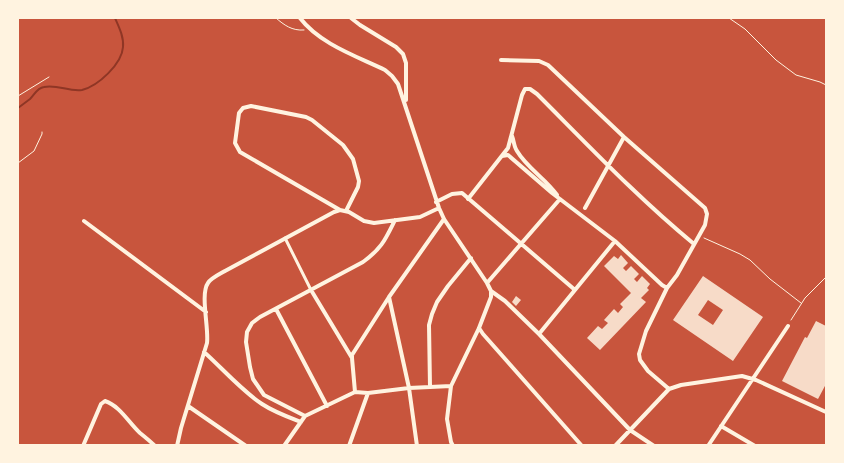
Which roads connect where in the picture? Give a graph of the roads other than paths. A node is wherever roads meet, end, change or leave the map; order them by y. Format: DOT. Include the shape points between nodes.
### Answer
graph roads {
  1 [pos="300,18"];
  2 [pos="351,18"];
  3 [pos="501,60"];
  4 [pos="406,105"];
  5 [pos="512,136"];
  6 [pos="624,137"];
  7 [pos="502,156"];
  8 [pos="608,166"];
  9 [pos="468,199"];
  10 [pos="560,199"];
  11 [pos="436,202"];
  12 [pos="439,208"];
  13 [pos="584,208"];
  14 [pos="340,210"];
  15 [pos="346,212"];
  16 [pos="444,219"];
  17 [pos="395,220"];
  18 [pos="84,221"];
  19 [pos="285,238"];
  20 [pos="615,240"];
  21 [pos="694,244"];
  22 [pos="521,245"];
  23 [pos="471,258"];
  24 [pos="487,283"];
  25 [pos="667,288"];
  26 [pos="312,290"];
  27 [pos="491,290"];
  28 [pos="574,290"];
  29 [pos="389,297"];
  30 [pos="276,308"];
  31 [pos="206,312"];
  32 [pos="788,326"];
  33 [pos="479,328"];
  34 [pos="539,334"];
  35 [pos="204,352"];
  36 [pos="352,358"];
  37 [pos="752,379"];
  38 [pos="451,386"];
  39 [pos="430,387"];
  40 [pos="408,388"];
  41 [pos="668,389"];
  42 [pos="354,392"];
  43 [pos="368,393"];
  44 [pos="188,406"];
  45 [pos="327,406"];
  46 [pos="826,412"];
  47 [pos="305,416"];
  48 [pos="301,422"];
  49 [pos="721,426"];
  50 [pos="630,430"];
  51 [pos="83,446"];
  52 [pos="155,446"];
  53 [pos="176,446"];
  54 [pos="246,446"];
  55 [pos="284,446"];
  56 [pos="349,446"];
  57 [pos="417,446"];
  58 [pos="453,446"];
  59 [pos="582,446"];
  60 [pos="615,446"];
  61 [pos="654,446"];
  62 [pos="708,446"];
  63 [pos="755,446"];
  1 -- 4 [label="street" via="322,39 385,70 398,84"];
  2 -- 4 [label="street" via="403,54"];
  3 -- 6 [label="street" via="539,61 548,65"];
  4 -- 11 [label="street"];
  5 -- 7 [label="street"];
  5 -- 8 [label="street" via="522,95 525,89 530,89"];
  5 -- 10 [label="street" via="522,159"];
  6 -- 8 [label="street"];
  6 -- 21 [label="street" via="705,208 708,214 705,225"];
  7 -- 9 [label="street"];
  7 -- 10 [label="street" via="508,154"];
  8 -- 13 [label="street"];
  8 -- 21 [label="street"];
  9 -- 11 [label="street" via="457,193"];
  9 -- 22 [label="street"];
  10 -- 20 [label="street"];
  10 -- 22 [label="street"];
  11 -- 12 [label="street"];
  12 -- 16 [label="street"];
  12 -- 17 [label="street" via="420,217"];
  14 -- 15 [label="street"];
  14 -- 15 [label="street" via="240,152 235,143 239,114 243,108 251,106 306,117 343,145 353,159 359,181"];
  14 -- 19 [label="street"];
  15 -- 17 [label="street" via="374,223"];
  16 -- 23 [label="street"];
  16 -- 29 [label="street"];
  17 -- 26 [label="street" via="384,244 373,255"];
  18 -- 31 [label="street"];
  19 -- 26 [label="street"];
  19 -- 31 [label="street" via="208,282 204,300"];
  20 -- 25 [label="street"];
  20 -- 28 [label="street"];
  21 -- 25 [label="street"];
  22 -- 24 [label="street"];
  22 -- 28 [label="street"];
  23 -- 24 [label="street"];
  23 -- 39 [label="street" via="437,302 432,314 429,325"];
  24 -- 27 [label="street"];
  25 -- 41 [label="street" via="646,331 639,354 648,371"];
  26 -- 30 [label="street"];
  26 -- 36 [label="street"];
  27 -- 33 [label="street"];
  27 -- 34 [label="street"];
  28 -- 34 [label="street"];
  29 -- 36 [label="street"];
  29 -- 40 [label="street"];
  30 -- 45 [label="street"];
  30 -- 47 [label="street" via="252,323 247,332 253,379 264,395"];
  31 -- 35 [label="street" via="208,335"];
  32 -- 37 [label="street"];
  33 -- 38 [label="street"];
  33 -- 59 [label="street"];
  34 -- 50 [label="street"];
  35 -- 44 [label="street"];
  35 -- 48 [label="street" via="262,404"];
  36 -- 42 [label="street"];
  37 -- 41 [label="street" via="742,376"];
  37 -- 46 [label="street"];
  37 -- 49 [label="street"];
  38 -- 39 [label="street"];
  38 -- 58 [label="street" via="447,419"];
  39 -- 40 [label="street"];
  40 -- 43 [label="street"];
  40 -- 57 [label="street"];
  41 -- 50 [label="street"];
  42 -- 43 [label="street"];
  42 -- 45 [label="street"];
  43 -- 56 [label="street"];
  44 -- 53 [label="street"];
  44 -- 54 [label="street"];
  45 -- 47 [label="street"];
  47 -- 48 [label="street"];
  48 -- 55 [label="street"];
  49 -- 62 [label="street"];
  49 -- 63 [label="street"];
  50 -- 60 [label="street"];
  50 -- 61 [label="street"];
  51 -- 52 [label="street" via="101,404 105,402 111,403"];
}
